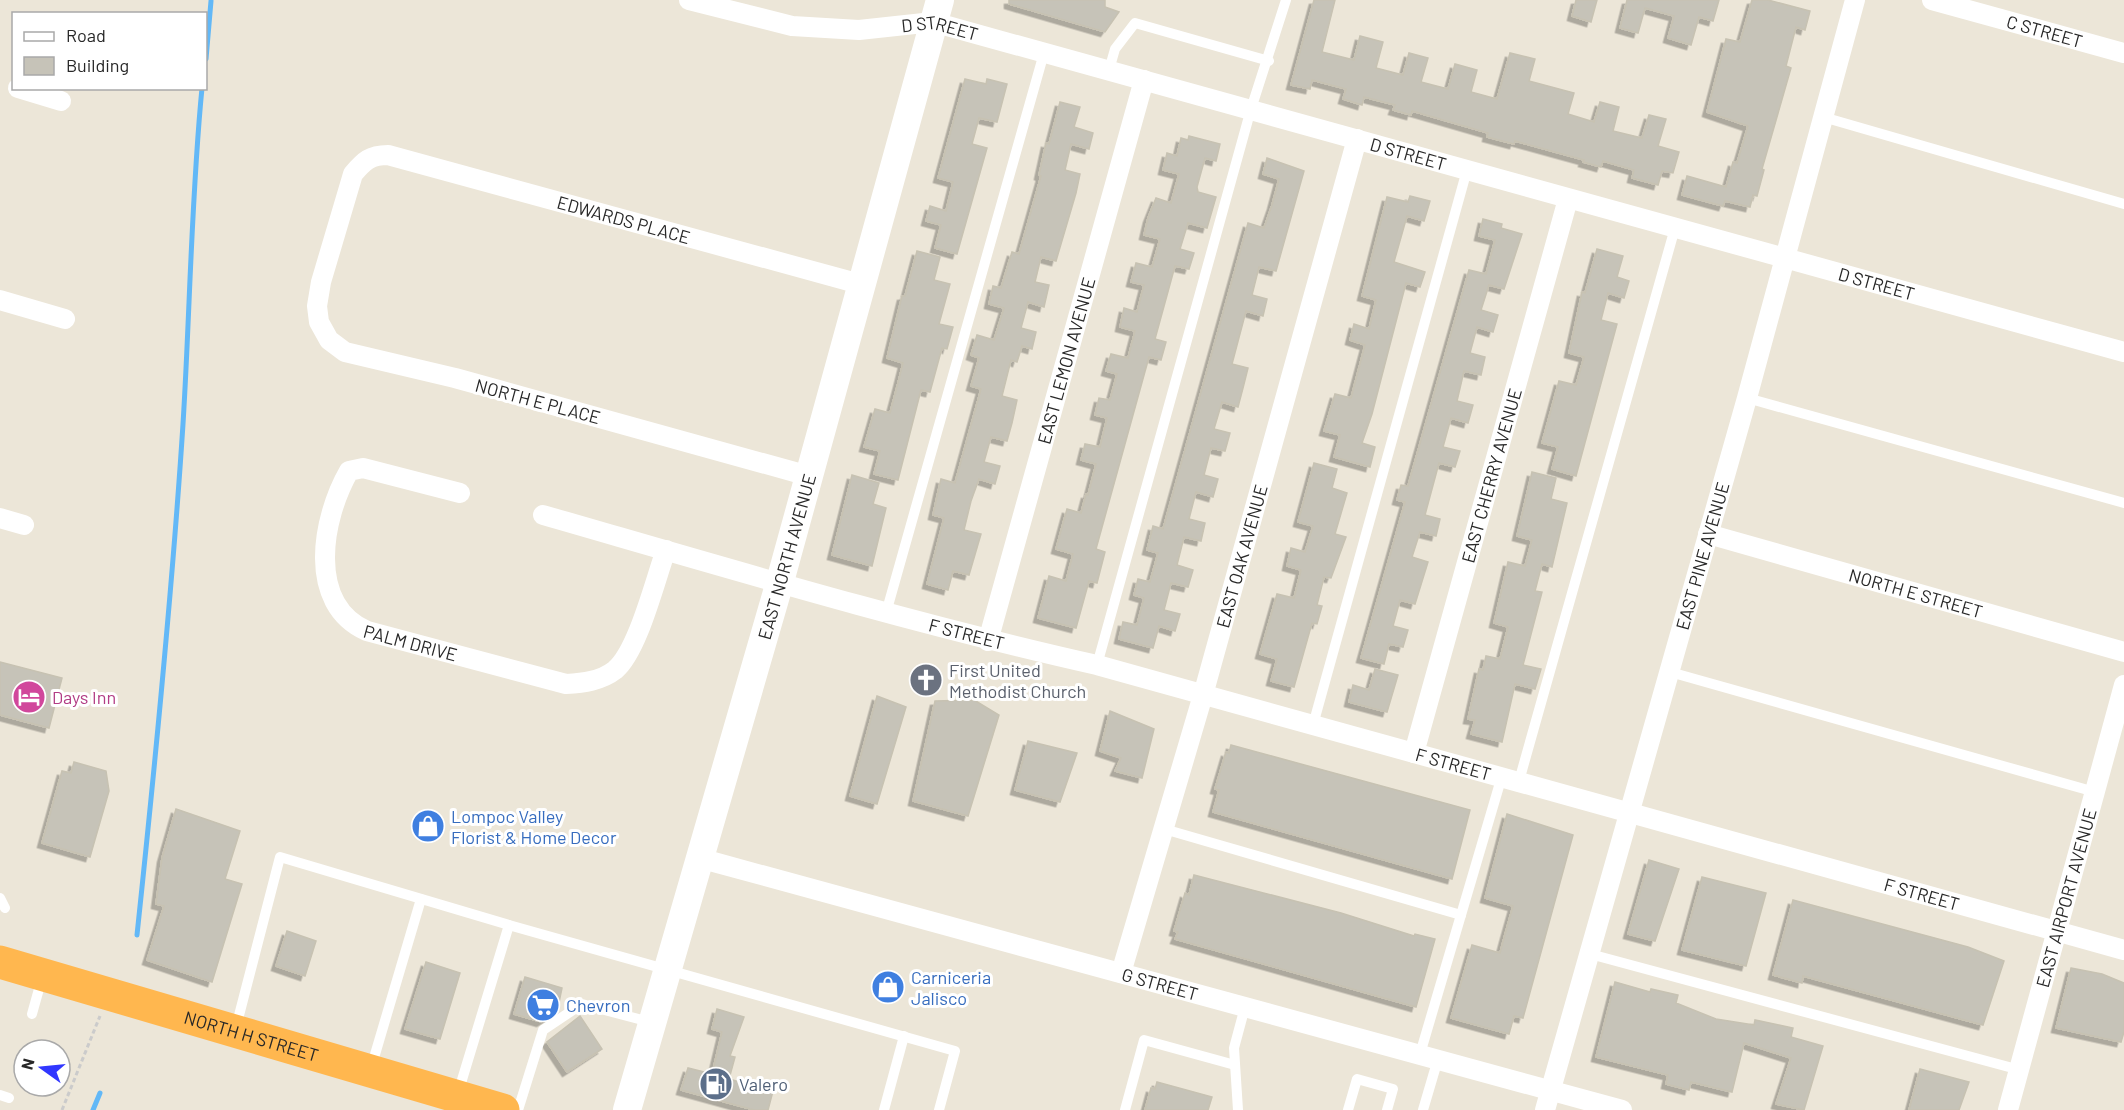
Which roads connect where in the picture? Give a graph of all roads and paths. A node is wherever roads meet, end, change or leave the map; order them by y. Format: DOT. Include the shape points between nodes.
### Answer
graph roads {
  1 [pos="689,0"];
  2 [pos="1286,0"];
  3 [pos="1855,0"];
  4 [pos="1932,0"];
  5 [pos="716,3"];
  6 [pos="937,11"];
  7 [pos="1044,53"];
  8 [pos="2124,53"];
  9 [pos="1269,61"];
  10 [pos="1109,70"];
  11 [pos="1144,80"];
  12 [pos="25,90"];
  13 [pos="61,101"];
  14 [pos="1251,110"];
  15 [pos="1822,117"];
  16 [pos="1357,139"];
  17 [pos="388,155"];
  18 [pos="1467,170"];
  19 [pos="1568,199"];
  20 [pos="2124,204"];
  21 [pos="1675,228"];
  22 [pos="1784,257"];
  23 [pos="860,284"];
  24 [pos="0,300"];
  25 [pos="64,319"];
  26 [pos="2124,352"];
  27 [pos="1747,398"];
  28 [pos="809,476"];
  29 [pos="459,493"];
  30 [pos="2124,503"];
  31 [pos="543,515"];
  32 [pos="0,518"];
  33 [pos="24,525"];
  34 [pos="1708,534"];
  35 [pos="666,550"];
  36 [pos="779,585"];
  37 [pos="886,613"];
  38 [pos="988,641"];
  39 [pos="2124,652"];
  40 [pos="1097,665"];
  41 [pos="1670,672"];
  42 [pos="2124,685"];
  43 [pos="1203,695"];
  44 [pos="1313,725"];
  45 [pos="1414,753"];
  46 [pos="1511,779"];
  47 [pos="2095,792"];
  48 [pos="1630,811"];
  49 [pos="1164,829"];
  50 [pos="699,858"];
  51 [pos="421,899"];
  52 [pos="1461,915"];
  53 [pos="509,925"];
  54 [pos="2056,932"];
  55 [pos="2124,950"];
  56 [pos="1590,954"];
  57 [pos="0,962"];
  58 [pos="668,969"];
  59 [pos="1121,973"];
  60 [pos="43,975"];
  61 [pos="1245,1007"];
  62 [pos="32,1014"];
  63 [pos="98,1022"];
  64 [pos="652,1022"];
  65 [pos="234,1031"];
  66 [pos="904,1036"];
  67 [pos="1429,1057"];
  68 [pos="1235,1065"];
  69 [pos="2020,1070"];
  70 [pos="370,1071"];
  71 [pos="1550,1089"];
  72 [pos="457,1097"];
  73 [pos="62,1110"];
  74 [pos="503,1110"];
  75 [pos="518,1110"];
  76 [pos="627,1110"];
  77 [pos="884,1110"];
  78 [pos="939,1110"];
  79 [pos="1125,1110"];
  80 [pos="1238,1110"];
  81 [pos="1348,1110"];
  82 [pos="1387,1110"];
  83 [pos="1423,1110"];
  84 [pos="1545,1110"];
  85 [pos="1622,1110"];
  86 [pos="2008,1110"];
  1 -- 5 [label="street, D STREET"];
  2 -- 9 [label="lane"];
  3 -- 15 [label="street, EAST PINE AVENUE"];
  4 -- 8 [label="street, C STREET"];
  5 -- 6 [label="street, D STREET" via="792,26 859,30"];
  6 -- 7 [label="street, D STREET"];
  6 -- 23 [label="street, EAST NORTH AVENUE"];
  7 -- 10 [label="street, D STREET"];
  7 -- 37 [label="lane"];
  9 -- 10 [label="lane" via="1135,23 1114,49"];
  9 -- 14 [label="lane"];
  10 -- 11 [label="street, D STREET"];
  11 -- 14 [label="street, D STREET"];
  11 -- 38 [label="street, EAST LEMON AVENUE"];
  12 -- 13 [label="street"];
  14 -- 16 [label="street, D STREET"];
  14 -- 40 [label="lane"];
  15 -- 20 [label="lane"];
  15 -- 22 [label="street, EAST PINE AVENUE"];
  16 -- 18 [label="street, D STREET"];
  16 -- 43 [label="street, EAST OAK AVENUE"];
  17 -- 23 [label="street, EDWARDS PLACE"];
  17 -- 28 [label="street, NORTH E PLACE" via="375,155 353,174 317,306 318,322 329,340 345,352 455,378"];
  18 -- 19 [label="street, D STREET"];
  18 -- 44 [label="lane"];
  19 -- 21 [label="street, D STREET"];
  19 -- 45 [label="street, EAST CHERRY AVENUE"];
  21 -- 22 [label="street, D STREET"];
  21 -- 46 [label="lane"];
  22 -- 26 [label="street, D STREET"];
  22 -- 27 [label="street, EAST PINE AVENUE"];
  23 -- 28 [label="street, EAST NORTH AVENUE"];
  24 -- 25 [label="street"];
  27 -- 30 [label="lane"];
  27 -- 34 [label="street, EAST PINE AVENUE"];
  28 -- 36 [label="street, EAST NORTH AVENUE"];
  29 -- 35 [label="street, PALM DRIVE" via="363,468 349,471 337,491 325,571 332,596 352,624 566,684 588,682 608,674 627,656"];
  31 -- 35 [label="street"];
  32 -- 33 [label="street"];
  34 -- 39 [label="street, NORTH E STREET"];
  34 -- 41 [label="street, EAST PINE AVENUE"];
  35 -- 36 [label="street"];
  36 -- 37 [label="street, F STREET"];
  36 -- 50 [label="street, EAST NORTH AVENUE"];
  37 -- 38 [label="street, F STREET"];
  38 -- 40 [label="street, F STREET"];
  40 -- 43 [label="street, F STREET"];
  41 -- 47 [label="lane"];
  41 -- 48 [label="street, EAST PINE AVENUE"];
  42 -- 47 [label="street, EAST AIRPORT AVENUE"];
  43 -- 44 [label="street, F STREET"];
  43 -- 49 [label="street, EAST OAK AVENUE"];
  44 -- 45 [label="street, F STREET"];
  45 -- 46 [label="street, F STREET"];
  46 -- 48 [label="street, F STREET"];
  46 -- 52 [label="lane"];
  47 -- 54 [label="street, EAST AIRPORT AVENUE"];
  48 -- 54 [label="street, F STREET"];
  48 -- 56 [label="street, EAST PINE AVENUE"];
  49 -- 52 [label="lane"];
  49 -- 59 [label="street, EAST OAK AVENUE"];
  50 -- 58 [label="street, EAST NORTH AVENUE"];
  50 -- 59 [label="street, G STREET"];
  51 -- 53 [label="lane"];
  51 -- 65 [label="lane" via="280,857"];
  51 -- 70 [label="lane"];
  52 -- 67 [label="lane"];
  53 -- 58 [label="lane"];
  53 -- 72 [label="lane"];
  54 -- 55 [label="street, F STREET"];
  54 -- 69 [label="street, EAST AIRPORT AVENUE"];
  56 -- 69 [label="lane"];
  56 -- 71 [label="street, EAST PINE AVENUE"];
  57 -- 60 [label="highway, NORTH H STREET"];
  58 -- 64 [label="street, EAST NORTH AVENUE"];
  58 -- 66 [label="lane"];
  59 -- 61 [label="street, G STREET"];
  60 -- 62 [label="lane"];
  60 -- 65 [label="highway, NORTH H STREET"];
  61 -- 67 [label="street, G STREET"];
  61 -- 68 [label="lane" via="1234,1048"];
  63 -- 73 [label="path"];
  64 -- 75 [label="lane" via="582,1004 543,1030"];
  64 -- 76 [label="street, EAST NORTH AVENUE"];
  65 -- 70 [label="highway, NORTH H STREET"];
  66 -- 77 [label="lane"];
  66 -- 78 [label="lane" via="956,1051"];
  67 -- 71 [label="street, G STREET"];
  67 -- 83 [label="lane"];
  68 -- 79 [label="lane" via="1144,1040"];
  68 -- 80 [label="lane"];
  69 -- 86 [label="street, EAST AIRPORT AVENUE"];
  70 -- 72 [label="highway, NORTH H STREET"];
  71 -- 84 [label="street, EAST PINE AVENUE"];
  71 -- 85 [label="street, G STREET"];
  72 -- 74 [label="highway, NORTH H STREET"];
  81 -- 82 [label="lane" via="1357,1078 1393,1089"];
}
